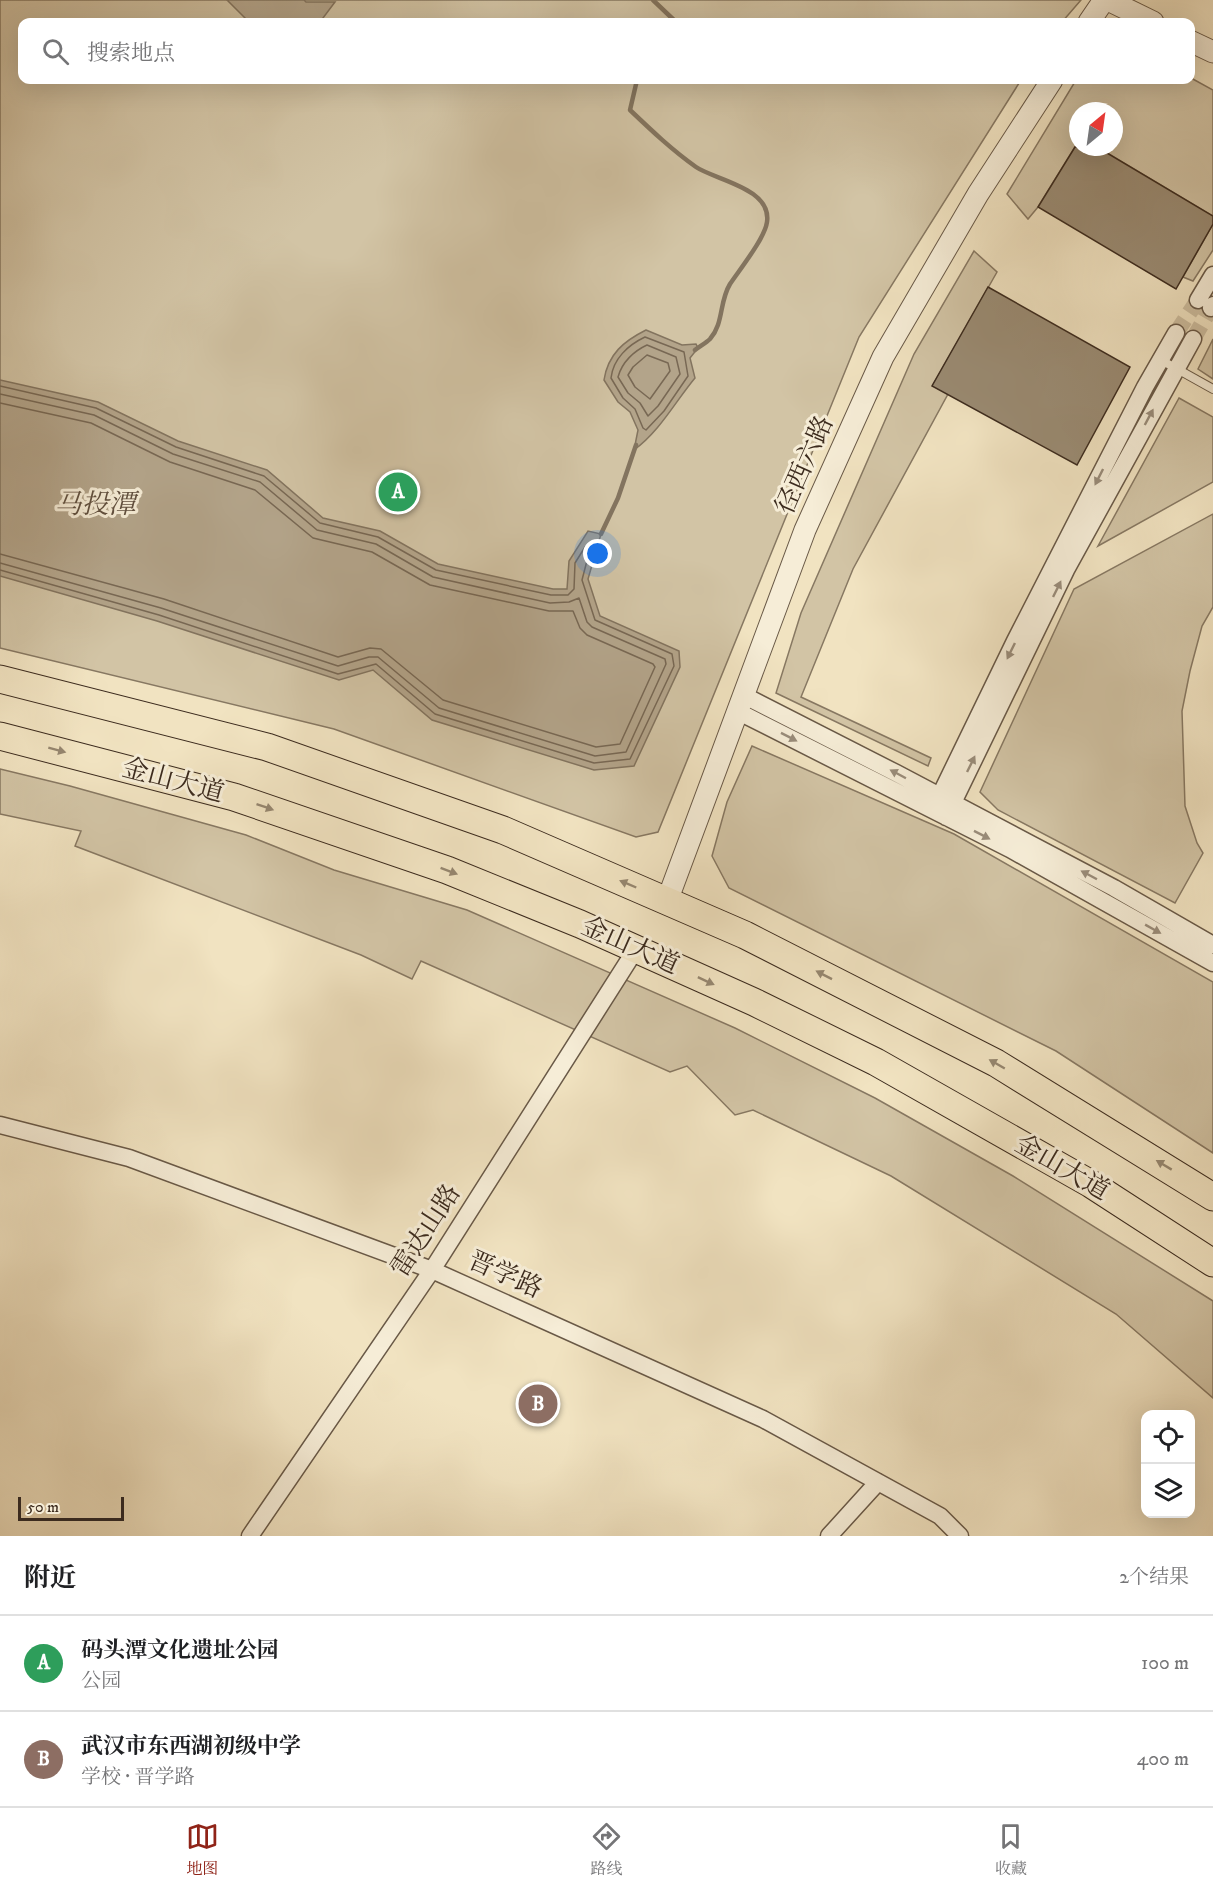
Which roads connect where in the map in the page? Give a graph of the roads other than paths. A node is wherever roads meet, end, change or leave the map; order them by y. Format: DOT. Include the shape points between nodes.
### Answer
graph roads {
  1 [pos="1106,0"];
  2 [pos="1092,18"];
  3 [pos="1144,18"];
  4 [pos="1195,43"];
  5 [pos="1213,52"];
  6 [pos="1049,84"];
  7 [pos="1213,275"];
  8 [pos="1207,304"];
  9 [pos="1176,333"];
  10 [pos="1193,339"];
  11 [pos="1161,360"];
  12 [pos="1176,368"];
  13 [pos="1213,389"];
  14 [pos="0,679"];
  15 [pos="740,703"];
  16 [pos="0,736"];
  17 [pos="942,806"];
  18 [pos="667,901"];
  19 [pos="1213,945"];
  20 [pos="636,949"];
  21 [pos="1213,963"];
  22 [pos="0,1125"];
  23 [pos="1213,1197"];
  24 [pos="1213,1263"];
  25 [pos="432,1270"];
  26 [pos="878,1482"];
  27 [pos="250,1536"];
  28 [pos="829,1536"];
  29 [pos="960,1536"];
  1 -- 2 [label="street"];
  1 -- 3 [label="street"];
  4 -- 5 [label="street"];
  6 -- 15 [label="street, 径西六路" via="978,194 883,357 805,530"];
  7 -- 8 [label="street"];
  9 -- 11 [label="street"];
  10 -- 12 [label="street"];
  11 -- 12 [label="lane"];
  11 -- 17 [label="street, one-way"];
  12 -- 13 [label="lane"];
  17 -- 12 [label="street, one-way"];
  18 -- 14 [label="main road, one-way" via="503,830 267,747"];
  15 -- 17 [label="street"];
  15 -- 18 [label="street, 径西六路"];
  16 -- 20 [label="main road, 金山大道, one-way" via="234,797 447,870"];
  19 -- 17 [label="street, one-way" via="1114,888"];
  17 -- 21 [label="street, one-way" via="1010,849"];
  23 -- 18 [label="main road, one-way" via="996,1063 745,935"];
  20 -- 24 [label="main road, 金山大道, one-way" via="876,1062 1091,1184"];
  20 -- 25 [label="street, 雷达山路"];
  22 -- 25 [label="street, 晋学路" via="129,1158"];
  25 -- 26 [label="street, 晋学路" via="763,1419"];
  25 -- 27 [label="street, 雷达山路"];
  26 -- 28 [label="street"];
  26 -- 29 [label="street, 晋学路" via="940,1516"];
}
